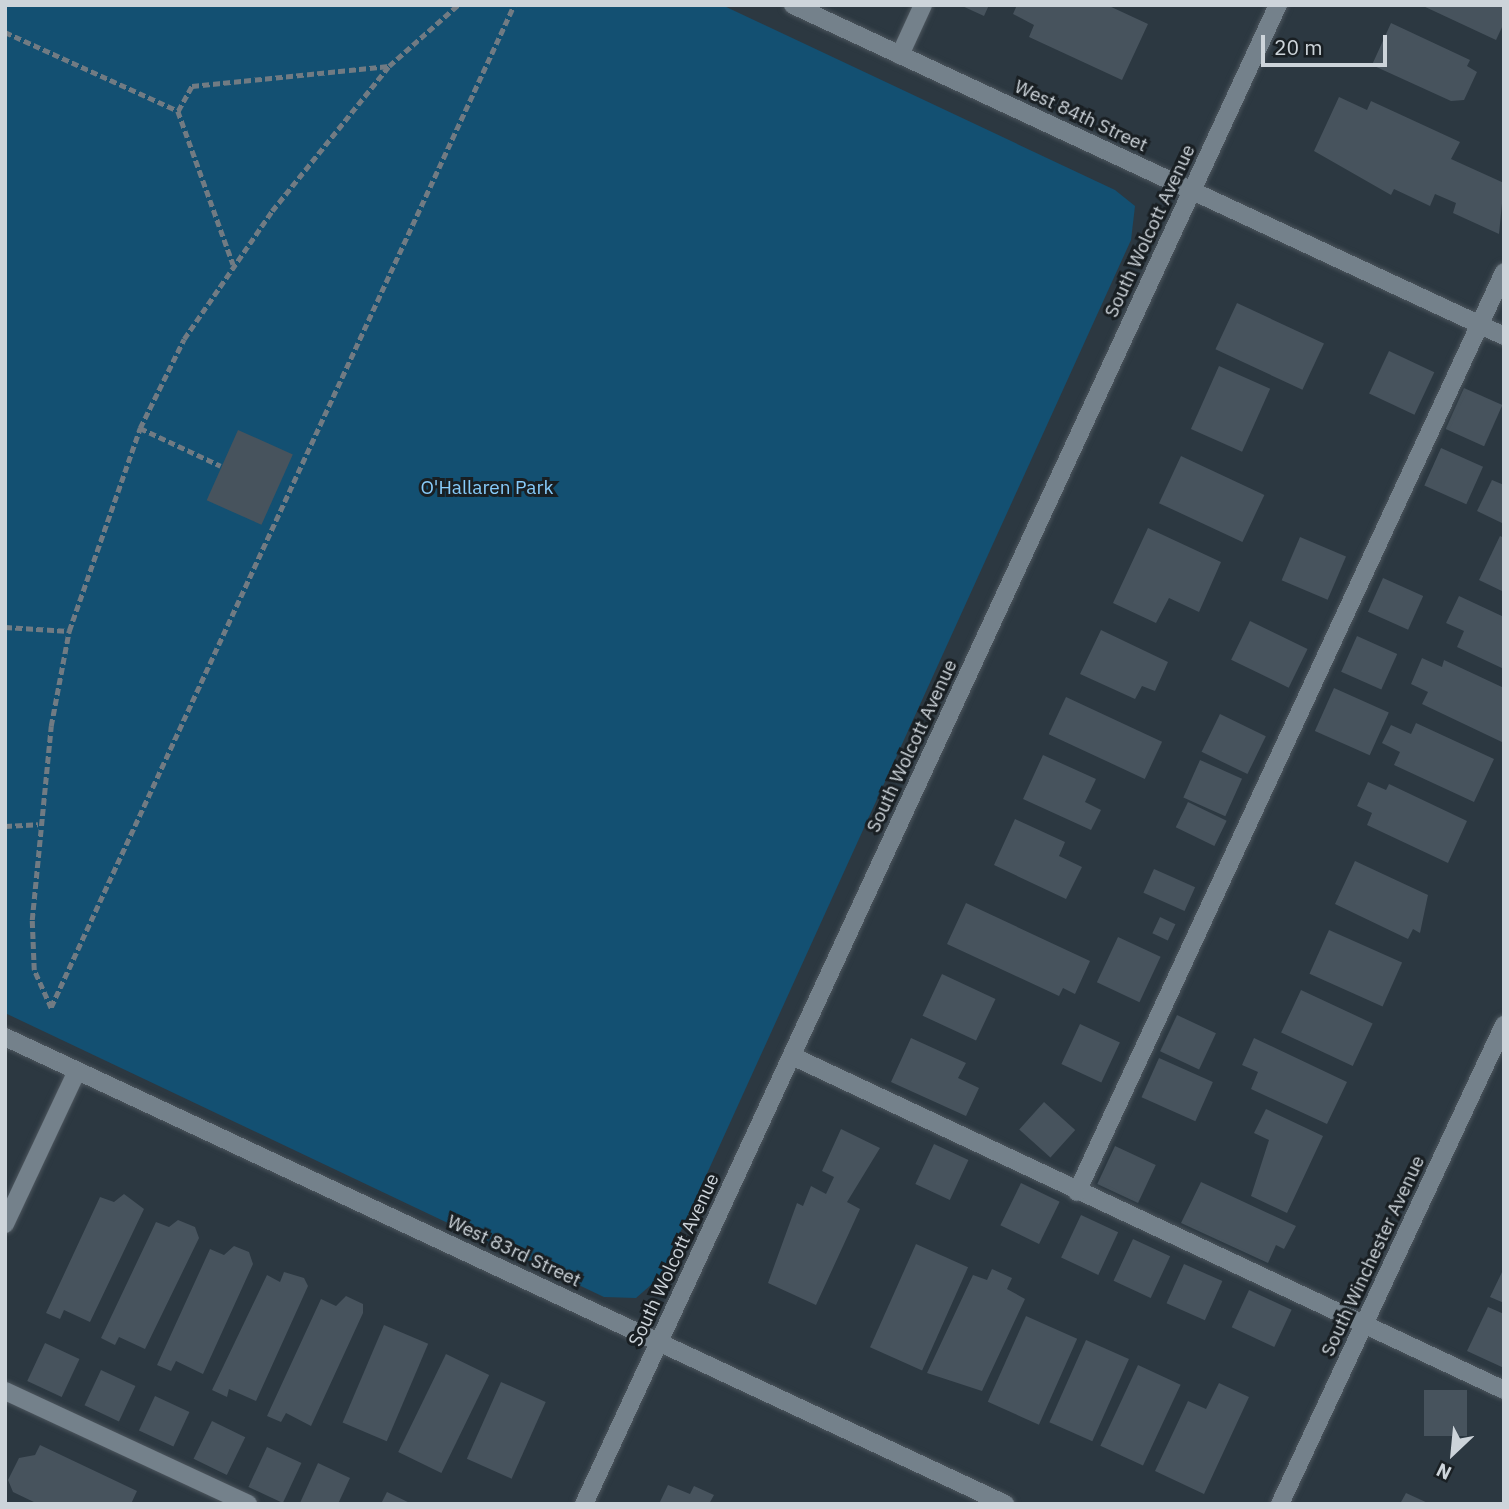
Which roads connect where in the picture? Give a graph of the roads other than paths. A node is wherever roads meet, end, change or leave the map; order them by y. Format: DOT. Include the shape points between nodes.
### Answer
graph roads {
  1 [pos="793,5"];
  2 [pos="923,5"];
  3 [pos="1278,5"];
  4 [pos="900,55"];
  5 [pos="1192,191"];
  6 [pos="1504,272"];
  7 [pos="1479,325"];
  8 [pos="1504,336"];
  9 [pos="1504,1025"];
  10 [pos="5,1037"];
  11 [pos="792,1056"];
  12 [pos="77,1071"];
  13 [pos="1077,1192"];
  14 [pos="5,1224"];
  15 [pos="1364,1324"];
  16 [pos="659,1342"];
  17 [pos="1504,1390"];
  18 [pos="5,1391"];
  19 [pos="238,1502"];
  20 [pos="584,1504"];
  21 [pos="1005,1504"];
  22 [pos="1280,1504"];
  1 -- 4 [label="street, West 84th Street"];
  2 -- 4 [label="street"];
  3 -- 5 [label="street, South Wolcott Avenue"];
  4 -- 5 [label="street, West 84th Street"];
  5 -- 7 [label="street, West 84th Street"];
  5 -- 11 [label="street, South Wolcott Avenue"];
  6 -- 7 [label="street"];
  7 -- 8 [label="street, West 84th Street"];
  7 -- 13 [label="street"];
  9 -- 15 [label="street, South Winchester Avenue"];
  10 -- 12 [label="street, West 83rd Street"];
  11 -- 13 [label="street"];
  11 -- 16 [label="street, South Wolcott Avenue"];
  12 -- 14 [label="street"];
  12 -- 16 [label="street, West 83rd Street"];
  13 -- 15 [label="street"];
  15 -- 17 [label="street"];
  15 -- 22 [label="street, South Winchester Avenue"];
  16 -- 20 [label="street, South Wolcott Avenue"];
  16 -- 21 [label="street, West 83rd Street"];
  18 -- 19 [label="street"];
}
